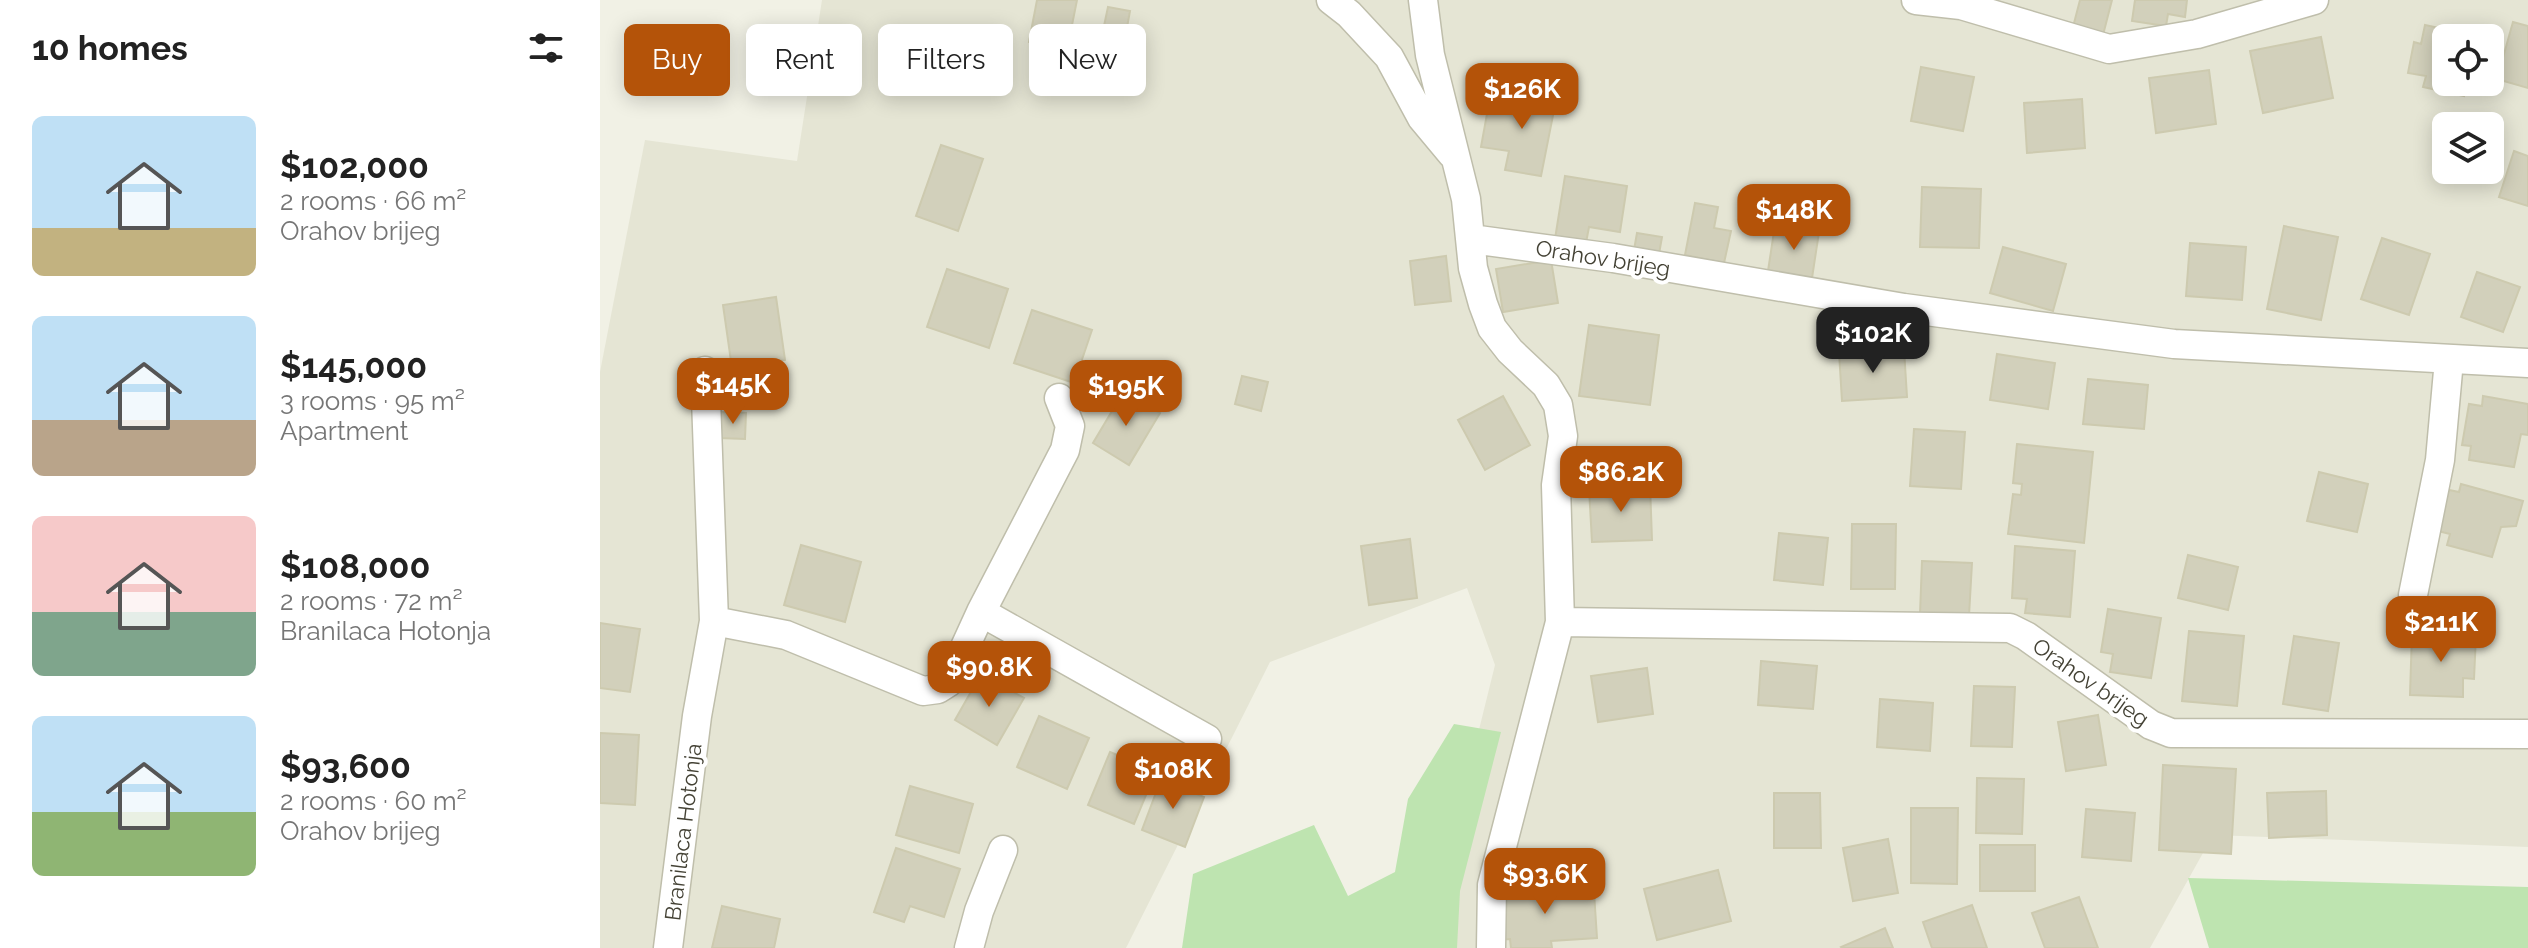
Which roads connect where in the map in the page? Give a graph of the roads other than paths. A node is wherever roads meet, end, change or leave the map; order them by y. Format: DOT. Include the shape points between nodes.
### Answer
graph roads {
  1 [pos="1331,0"];
  2 [pos="1423,0"];
  3 [pos="1916,0"];
  4 [pos="2314,0"];
  5 [pos="1457,160"];
  6 [pos="1471,239"];
  7 [pos="2449,360"];
  8 [pos="2528,363"];
  9 [pos="705,371"];
  10 [pos="1059,398"];
  11 [pos="2413,595"];
  12 [pos="981,612"];
  13 [pos="714,621"];
  14 [pos="1560,622"];
  15 [pos="2528,734"];
  16 [pos="1207,739"];
  17 [pos="1003,850"];
  18 [pos="668,948"];
  19 [pos="969,948"];
  20 [pos="1491,948"];
  1 -- 5 [label="street" via="1389,57 1422,118"];
  2 -- 5 [label="street" via="1430,55"];
  3 -- 4 [label="street" via="1961,5 2109,49 2197,34"];
  5 -- 6 [label="street"];
  6 -- 7 [label="street, Orahov brijeg" via="1904,308 2174,344"];
  6 -- 14 [label="street" via="1473,268 1492,328 1558,405 1563,436 1556,498"];
  7 -- 8 [label="street, Orahov brijeg"];
  7 -- 11 [label="street" via="2440,460"];
  9 -- 13 [label="street, Branilaca Hotonja"];
  10 -- 12 [label="street" via="1070,426 1065,450"];
  12 -- 13 [label="street" via="949,682 923,691 786,635"];
  12 -- 16 [label="street"];
  13 -- 18 [label="street, Branilaca Hotonja"];
  14 -- 15 [label="street, Orahov brijeg" via="2010,628 2151,725 2171,733"];
  14 -- 20 [label="street" via="1492,885"];
  17 -- 19 [label="street"];
}
